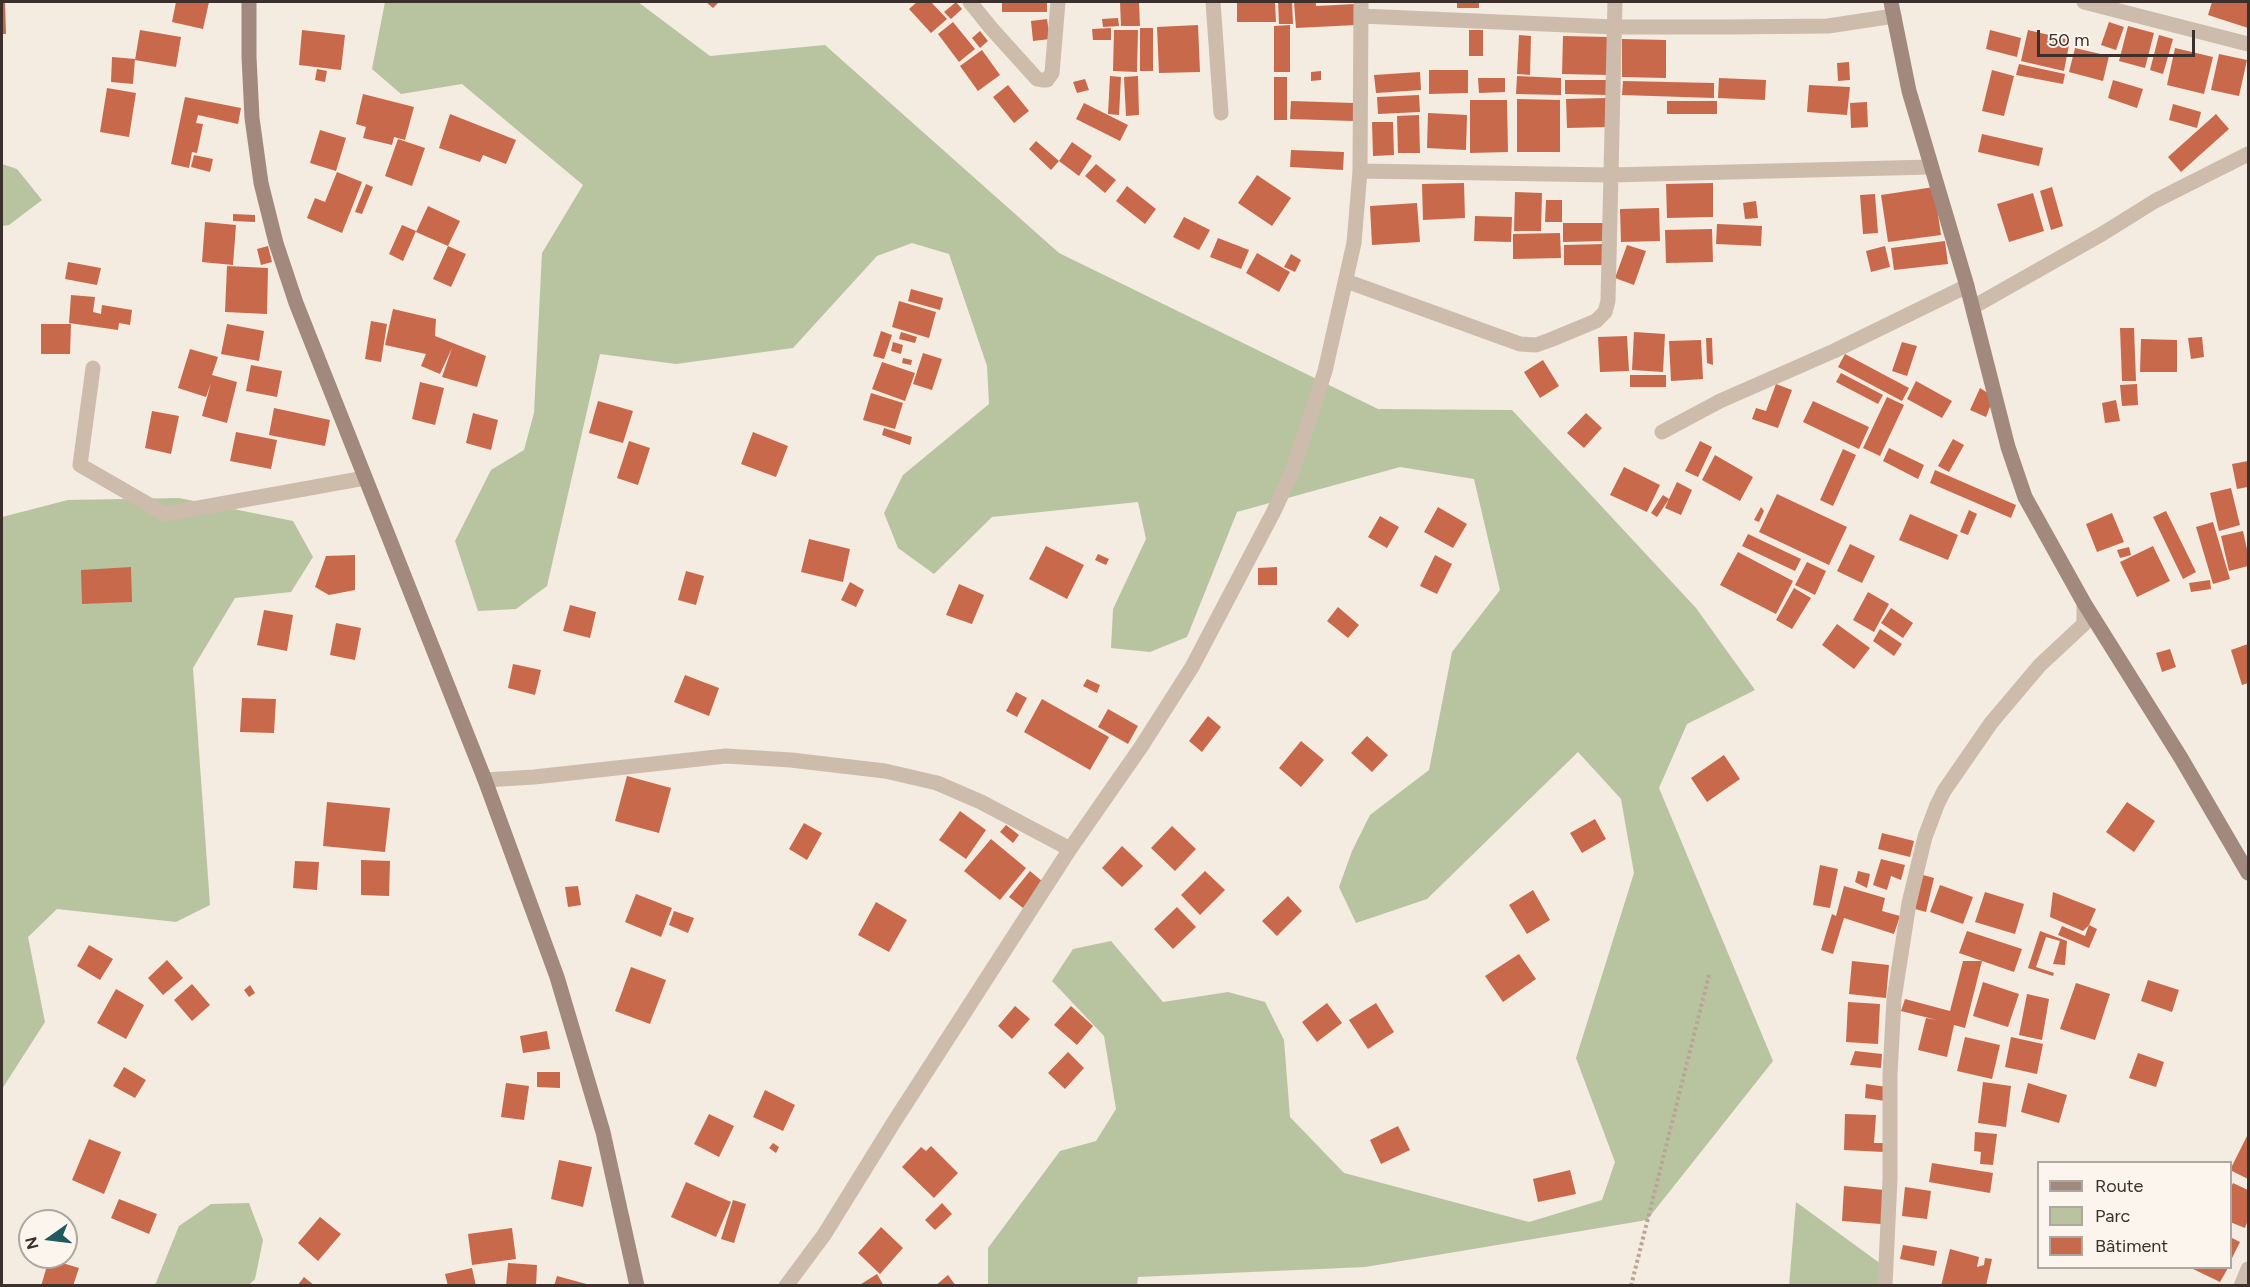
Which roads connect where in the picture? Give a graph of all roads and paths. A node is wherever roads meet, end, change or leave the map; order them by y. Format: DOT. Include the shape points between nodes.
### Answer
graph roads {
  1 [pos="249,2"];
  2 [pos="970,2"];
  3 [pos="1059,2"];
  4 [pos="1213,2"];
  5 [pos="1615,2"];
  6 [pos="2084,2"];
  7 [pos="1361,9"];
  8 [pos="1893,9"];
  9 [pos="1614,27"];
  10 [pos="2248,44"];
  11 [pos="1221,113"];
  12 [pos="2248,154"];
  13 [pos="1931,167"];
  14 [pos="1360,171"];
  15 [pos="1611,175"];
  16 [pos="1346,281"];
  17 [pos="1967,286"];
  18 [pos="1973,307"];
  19 [pos="93,368"];
  20 [pos="1662,432"];
  21 [pos="365,478"];
  22 [pos="2084,603"];
  23 [pos="485,780"];
  24 [pos="1070,849"];
  25 [pos="2248,873"];
  26 [pos="1709,975"];
  27 [pos="2248,1269"];
  28 [pos="637,1286"];
  29 [pos="786,1286"];
  30 [pos="1631,1286"];
  31 [pos="1885,1286"];
  32 [pos="2241,1286"];
  1 -- 21 [label="street" via="252,118 261,183 296,303"];
  2 -- 3 [label="street" via="1042,81 1052,73"];
  4 -- 11 [label="street"];
  5 -- 9 [label="street"];
  6 -- 10 [label="street"];
  7 -- 9 [label="street"];
  7 -- 14 [label="street"];
  8 -- 9 [label="street" via="1828,27"];
  8 -- 13 [label="street"];
  9 -- 15 [label="street"];
  12 -- 18 [label="street" via="2155,201"];
  13 -- 15 [label="street"];
  13 -- 17 [label="street"];
  14 -- 15 [label="street"];
  14 -- 16 [label="street" via="1357,220"];
  15 -- 16 [label="street" via="1605,312 1596,321 1550,340 1536,345 1512,342"];
  16 -- 24 [label="street" via="1311,419 1274,512 1192,667"];
  17 -- 18 [label="street"];
  17 -- 20 [label="street"];
  18 -- 22 [label="street" via="2008,447 2025,497"];
  19 -- 21 [label="street" via="80,465 165,514"];
  21 -- 23 [label="street"];
  22 -- 25 [label="street"];
  22 -- 31 [label="street" via="2084,624 2040,665 1991,723 1944,791 1925,837 1909,903 1894,999"];
  23 -- 24 [label="street" via="726,756 885,771 937,783"];
  23 -- 28 [label="street" via="558,976 603,1132"];
  24 -- 29 [label="street" via="824,1235"];
  26 -- 30 [label="path"];
  27 -- 32 [label="street"];
}
